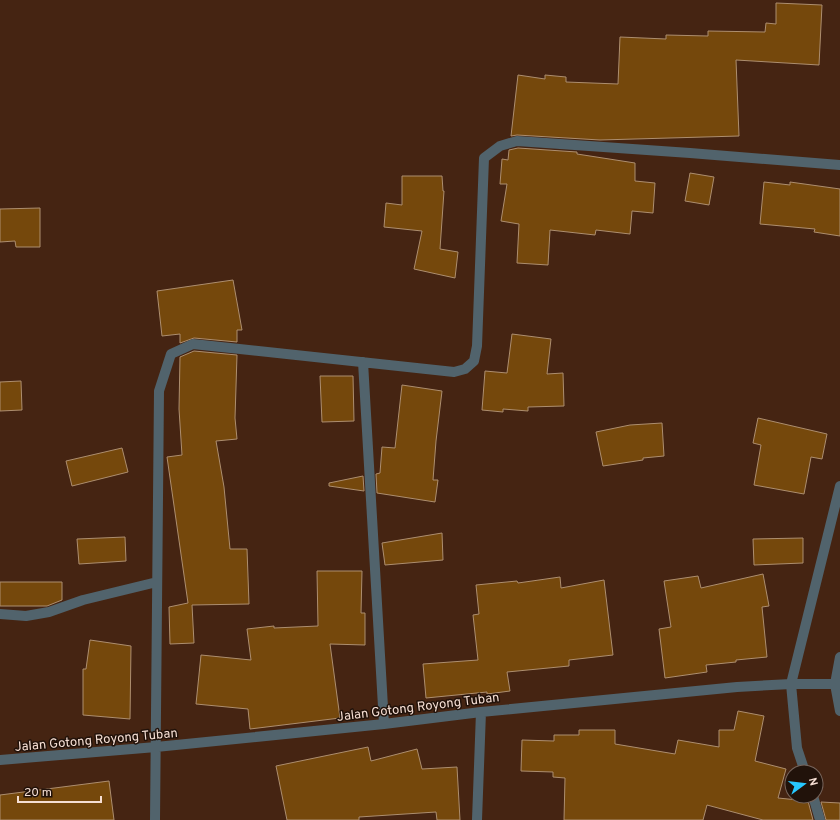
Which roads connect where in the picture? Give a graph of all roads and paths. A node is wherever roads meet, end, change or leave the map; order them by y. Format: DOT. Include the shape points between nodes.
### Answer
graph roads {
  1 [pos="840,165"];
  2 [pos="363,362"];
  3 [pos="840,486"];
  4 [pos="157,582"];
  5 [pos="0,614"];
  6 [pos="840,657"];
  7 [pos="791,684"];
  8 [pos="838,684"];
  9 [pos="840,711"];
  10 [pos="481,712"];
  11 [pos="384,724"];
  12 [pos="156,747"];
  13 [pos="0,760"];
  14 [pos="802,764"];
  15 [pos="815,804"];
  16 [pos="155,820"];
  17 [pos="477,820"];
  18 [pos="820,820"];
  1 -- 2 [label="street" via="517,141 500,146 484,158 477,346 474,361 465,369 454,372"];
  2 -- 4 [label="street" via="192,344 171,354 159,391"];
  2 -- 11 [label="street"];
  3 -- 7 [label="street"];
  4 -- 5 [label="street" via="83,600 49,612 26,616"];
  4 -- 12 [label="street"];
  6 -- 8 [label="street"];
  7 -- 8 [label="street, Jalan Gotong Royong Tuban"];
  7 -- 10 [label="street, Jalan Gotong Royong Tuban"];
  7 -- 14 [label="street" via="797,748"];
  8 -- 9 [label="street"];
  10 -- 11 [label="street, Jalan Gotong Royong Tuban"];
  10 -- 17 [label="street"];
  11 -- 12 [label="street, Jalan Gotong Royong Tuban"];
  12 -- 13 [label="street, Jalan Gotong Royong Tuban"];
  12 -- 16 [label="street"];
  15 -- 18 [label="street"];
}
